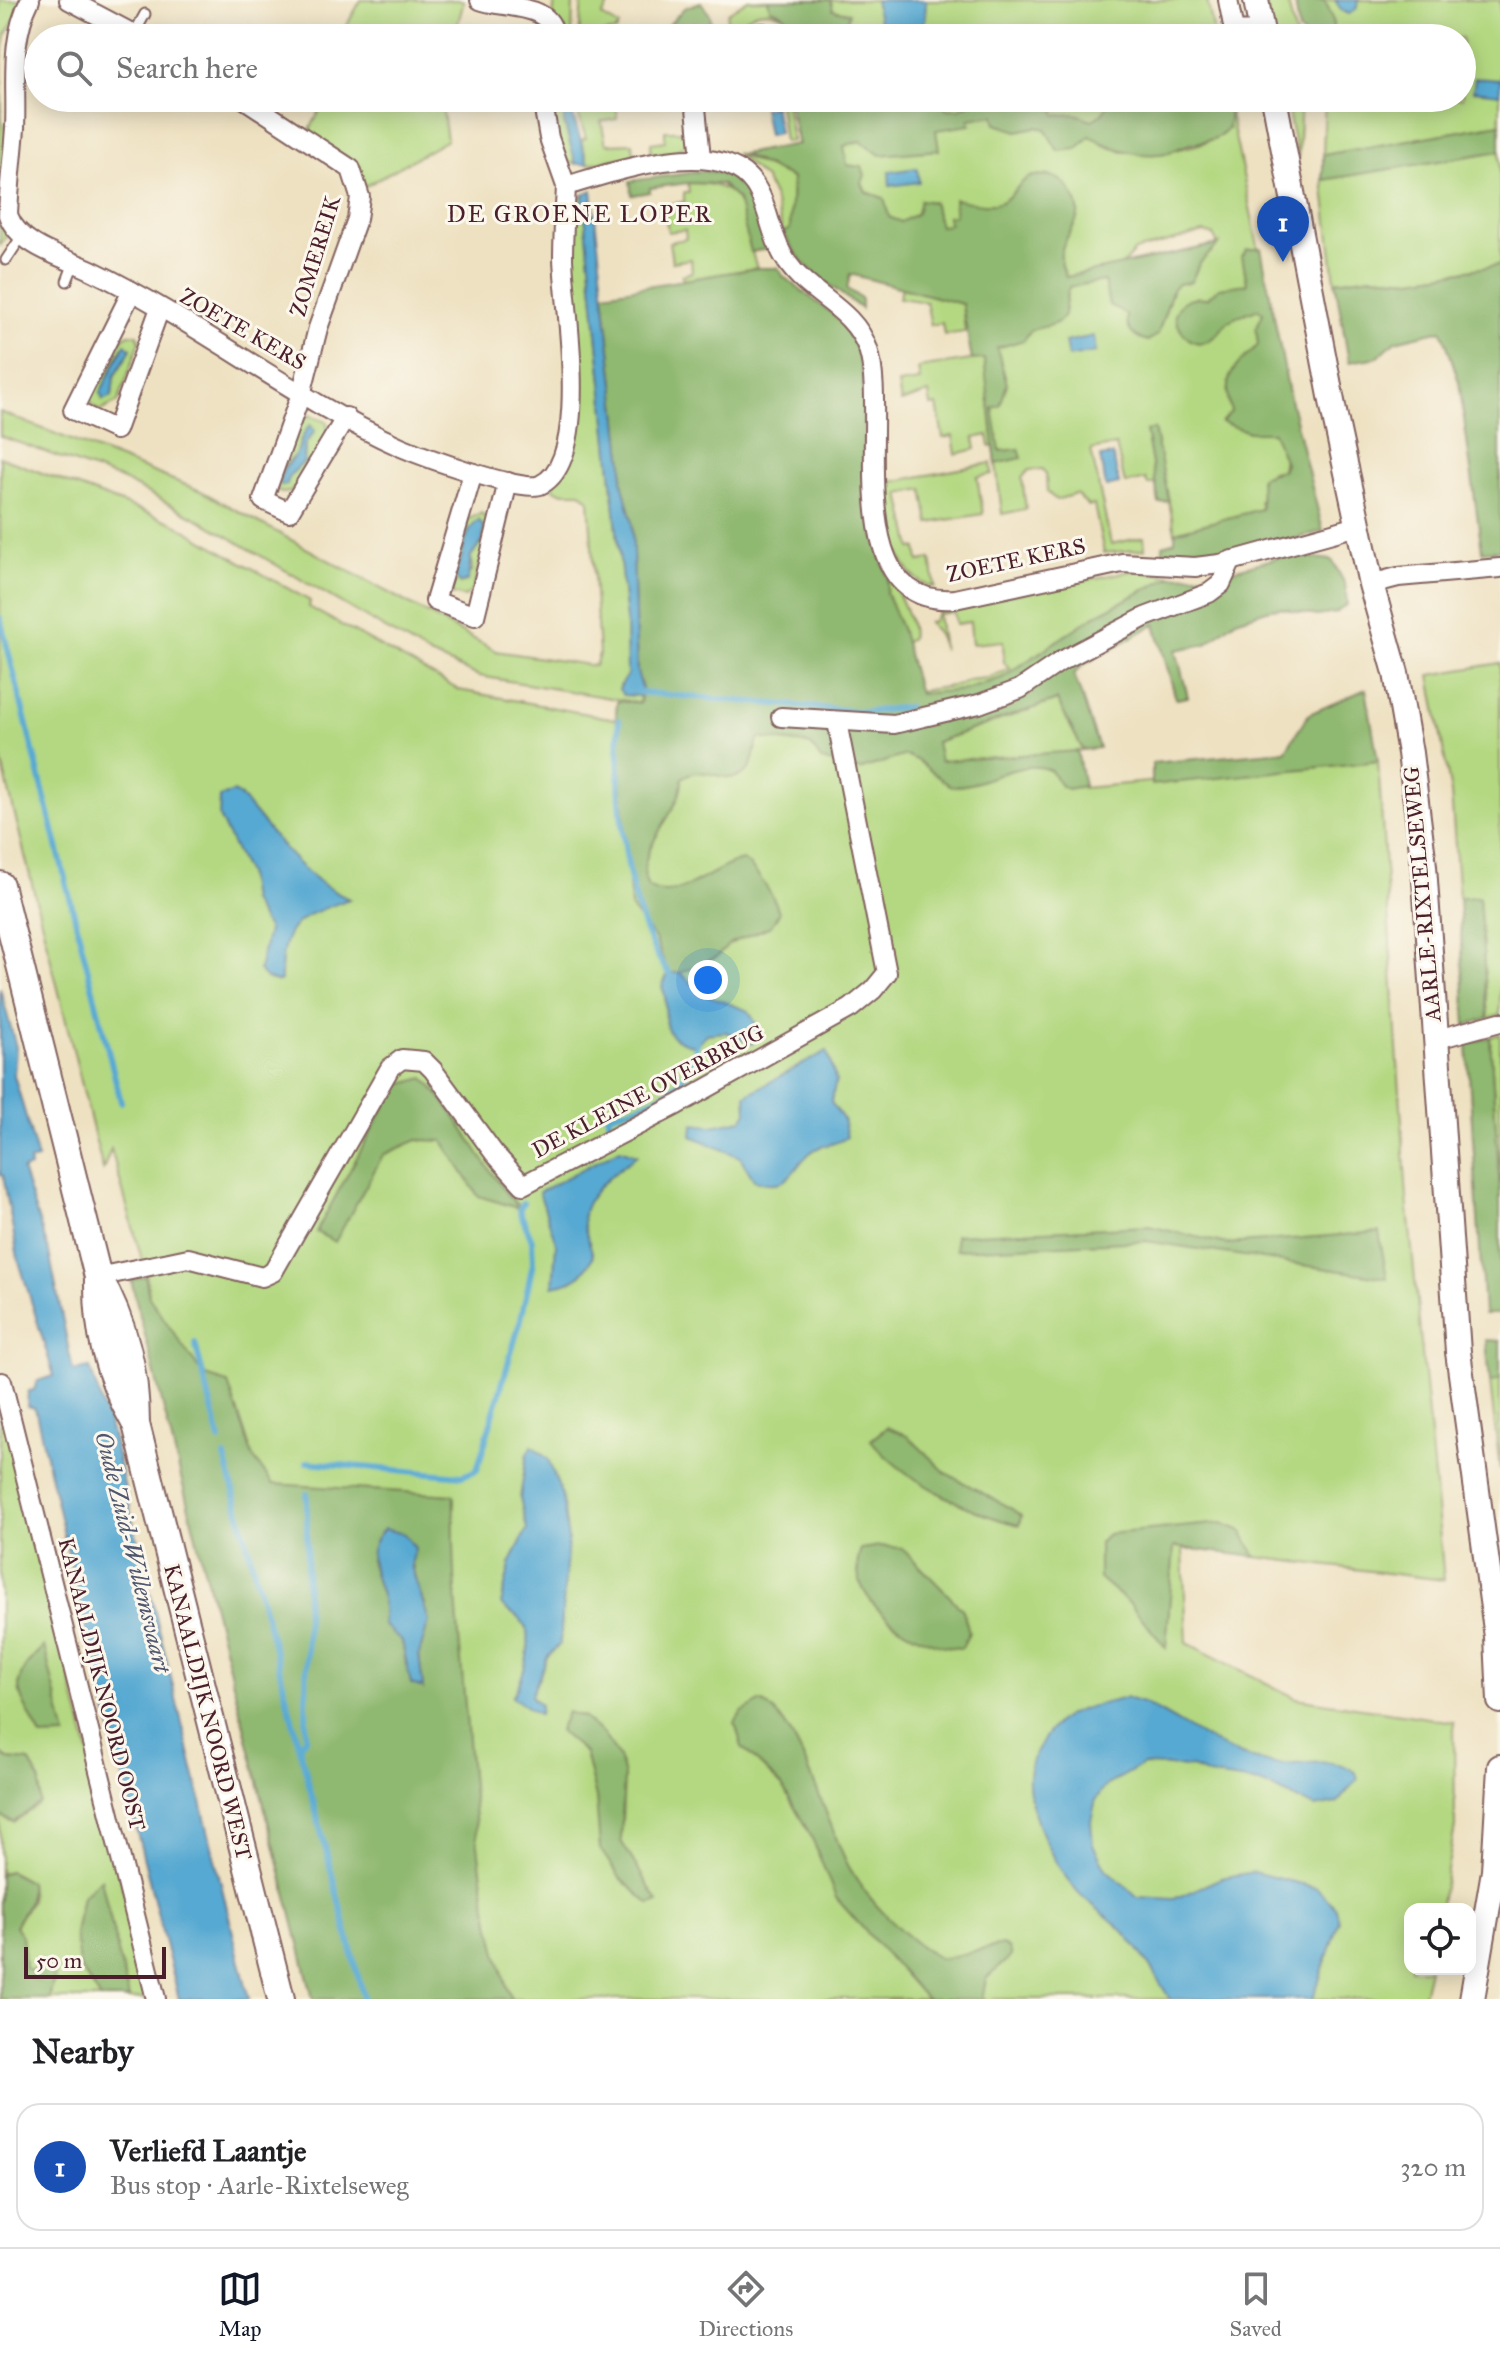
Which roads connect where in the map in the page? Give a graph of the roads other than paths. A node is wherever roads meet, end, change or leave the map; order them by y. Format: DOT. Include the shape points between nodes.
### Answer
graph roads {
  1 [pos="30,0"];
  2 [pos="69,0"];
  3 [pos="480,0"];
  4 [pos="1228,0"];
  5 [pos="1256,0"];
  6 [pos="145,14"];
  7 [pos="115,24"];
  8 [pos="142,24"];
  9 [pos="549,24"];
  10 [pos="1233,24"];
  11 [pos="1261,24"];
  12 [pos="265,112"];
  13 [pos="544,112"];
  14 [pos="696,112"];
  15 [pos="1277,112"];
  16 [pos="701,158"];
  17 [pos="566,186"];
  18 [pos="22,236"];
  19 [pos="6,260"];
  20 [pos="74,263"];
  21 [pos="67,281"];
  22 [pos="132,291"];
  23 [pos="160,308"];
  24 [pos="302,391"];
  25 [pos="346,417"];
  26 [pos="473,473"];
  27 [pos="508,482"];
  28 [pos="1358,526"];
  29 [pos="1232,560"];
  30 [pos="1500,568"];
  31 [pos="1371,584"];
  32 [pos="781,717"];
  33 [pos="837,722"];
  34 [pos="0,885"];
  35 [pos="1500,1022"];
  36 [pos="1434,1040"];
  37 [pos="98,1277"];
  38 [pos="2,1382"];
  39 [pos="1500,1701"];
  40 [pos="1500,1767"];
  41 [pos="1499,1815"];
  42 [pos="156,1999"];
  43 [pos="281,1999"];
  44 [pos="1472,1999"];
  1 -- 18 [label="street" via="14,54 8,215"];
  2 -- 7 [label="street"];
  3 -- 9 [label="street" via="539,13"];
  4 -- 10 [label="street"];
  5 -- 11 [label="street"];
  6 -- 8 [label="lane"];
  12 -- 24 [label="street, ZOMEREIK" via="351,169 359,187 357,219"];
  13 -- 17 [label="street"];
  14 -- 16 [label="street"];
  15 -- 28 [label="street, AARLE-RIXTELSEWEG"];
  16 -- 17 [label="street, ZOETE KERS" via="641,166"];
  16 -- 29 [label="street, ZOETE KERS" via="729,164 752,181 786,261 849,317 864,339 874,382 874,497 884,546 906,586 929,598 955,599 1122,563 1195,567"];
  17 -- 27 [label="street, ZOETE KERS" via="563,258 574,392 569,423 548,478 540,485"];
  18 -- 19 [label="lane"];
  18 -- 20 [label="street, ZOETE KERS"];
  20 -- 21 [label="lane"];
  20 -- 22 [label="street, ZOETE KERS"];
  22 -- 23 [label="street, ZOETE KERS"];
  22 -- 23 [label="street, ZOETE KERS" via="73,410 116,430"];
  23 -- 24 [label="street, ZOETE KERS"];
  24 -- 25 [label="street, ZOETE KERS"];
  24 -- 25 [label="street, ZOETE KERS" via="263,500 289,512"];
  25 -- 26 [label="street, ZOETE KERS" via="404,448"];
  26 -- 27 [label="street, ZOETE KERS"];
  26 -- 27 [label="street" via="435,601 475,616"];
  28 -- 29 [label="street, ZOETE KERS"];
  28 -- 31 [label="street, AARLE-RIXTELSEWEG"];
  29 -- 33 [label="street" via="1221,584 1209,593 1145,617 1020,689 894,724"];
  30 -- 31 [label="street"];
  31 -- 36 [label="street, AARLE-RIXTELSEWEG" via="1396,673 1410,753 1424,866"];
  32 -- 33 [label="street"];
  33 -- 37 [label="street, DE KLEINE OVERBRUG" via="887,973 851,1008 523,1185 433,1070 424,1061 402,1059 390,1068 273,1272 262,1277 188,1258"];
  34 -- 37 [label="main road, KANAALDIJK NOORD WEST"];
  35 -- 36 [label="street"];
  36 -- 39 [label="street, AARLE-RIXTELSEWEG" via="1458,1352 1497,1637"];
  37 -- 43 [label="main road, KANAALDIJK NOORD WEST" via="104,1355 136,1424"];
  38 -- 42 [label="street, KANAALDIJK NOORD OOST"];
  40 -- 41 [label="street"];
  41 -- 44 [label="street"];
}
